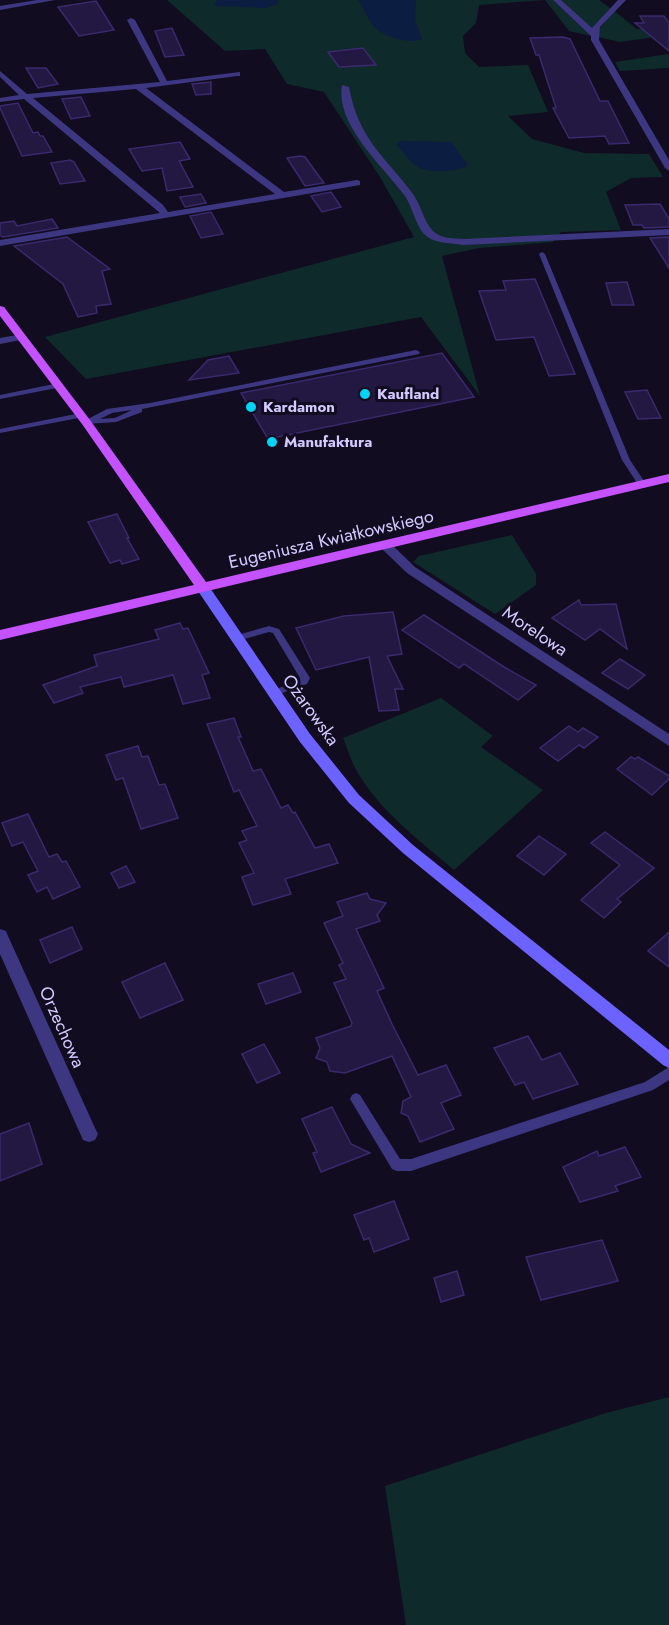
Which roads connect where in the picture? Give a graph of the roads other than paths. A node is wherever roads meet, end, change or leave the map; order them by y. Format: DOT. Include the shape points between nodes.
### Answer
graph roads {
  1 [pos="51,0"];
  2 [pos="558,0"];
  3 [pos="622,0"];
  4 [pos="0,9"];
  5 [pos="131,21"];
  6 [pos="594,34"];
  7 [pos="0,73"];
  8 [pos="237,74"];
  9 [pos="165,84"];
  10 [pos="138,86"];
  11 [pos="345,87"];
  12 [pos="25,96"];
  13 [pos="0,100"];
  14 [pos="669,168"];
  15 [pos="357,183"];
  16 [pos="283,196"];
  17 [pos="166,215"];
  18 [pos="669,232"];
  19 [pos="0,243"];
  20 [pos="542,254"];
  21 [pos="0,309"];
  22 [pos="22,337"];
  23 [pos="0,341"];
  24 [pos="416,352"];
  25 [pos="59,385"];
  26 [pos="0,397"];
  27 [pos="83,419"];
  28 [pos="0,431"];
  29 [pos="669,478"];
  30 [pos="642,484"];
  31 [pos="385,545"];
  32 [pos="203,588"];
  33 [pos="0,635"];
  34 [pos="237,638"];
  35 [pos="274,693"];
  36 [pos="669,741"];
  37 [pos="0,936"];
  38 [pos="669,1060"];
  39 [pos="669,1073"];
  40 [pos="357,1099"];
  41 [pos="89,1134"];
  1 -- 4 [label="street"];
  2 -- 6 [label="street"];
  3 -- 6 [label="street"];
  5 -- 9 [label="street"];
  6 -- 14 [label="street"];
  7 -- 12 [label="street"];
  8 -- 9 [label="street"];
  9 -- 10 [label="street"];
  10 -- 12 [label="street"];
  10 -- 16 [label="street"];
  11 -- 18 [label="street" via="350,113 363,140 410,197 428,232 438,238 464,242"];
  12 -- 13 [label="street"];
  12 -- 17 [label="street"];
  15 -- 16 [label="street"];
  16 -- 17 [label="street"];
  17 -- 19 [label="street"];
  20 -- 30 [label="lane" via="626,460"];
  21 -- 22 [label="main road, Ożarowska"];
  22 -- 23 [label="street"];
  22 -- 25 [label="main road, Ożarowska"];
  24 -- 27 [label="lane" via="150,405 116,420"];
  25 -- 26 [label="lane"];
  25 -- 27 [label="main road, Ożarowska"];
  27 -- 28 [label="lane"];
  27 -- 32 [label="main road, Ożarowska"];
  29 -- 30 [label="main road, Eugeniusza Kwiatkowskiego"];
  30 -- 31 [label="main road, Eugeniusza Kwiatkowskiego"];
  31 -- 32 [label="main road, Eugeniusza Kwiatkowskiego"];
  31 -- 36 [label="street, Morelowa" via="411,570"];
  32 -- 33 [label="main road, Eugeniusza Kwiatkowskiego"];
  32 -- 34 [label="street, Ożarowska"];
  34 -- 35 [label="street, Ożarowska"];
  34 -- 35 [label="lane" via="269,629 276,631 305,678 304,682"];
  35 -- 38 [label="street, Ożarowska" via="354,799 408,849"];
  37 -- 41 [label="street, Orzechowa"];
  39 -- 40 [label="lane" via="649,1086 411,1165 397,1165"];
}
